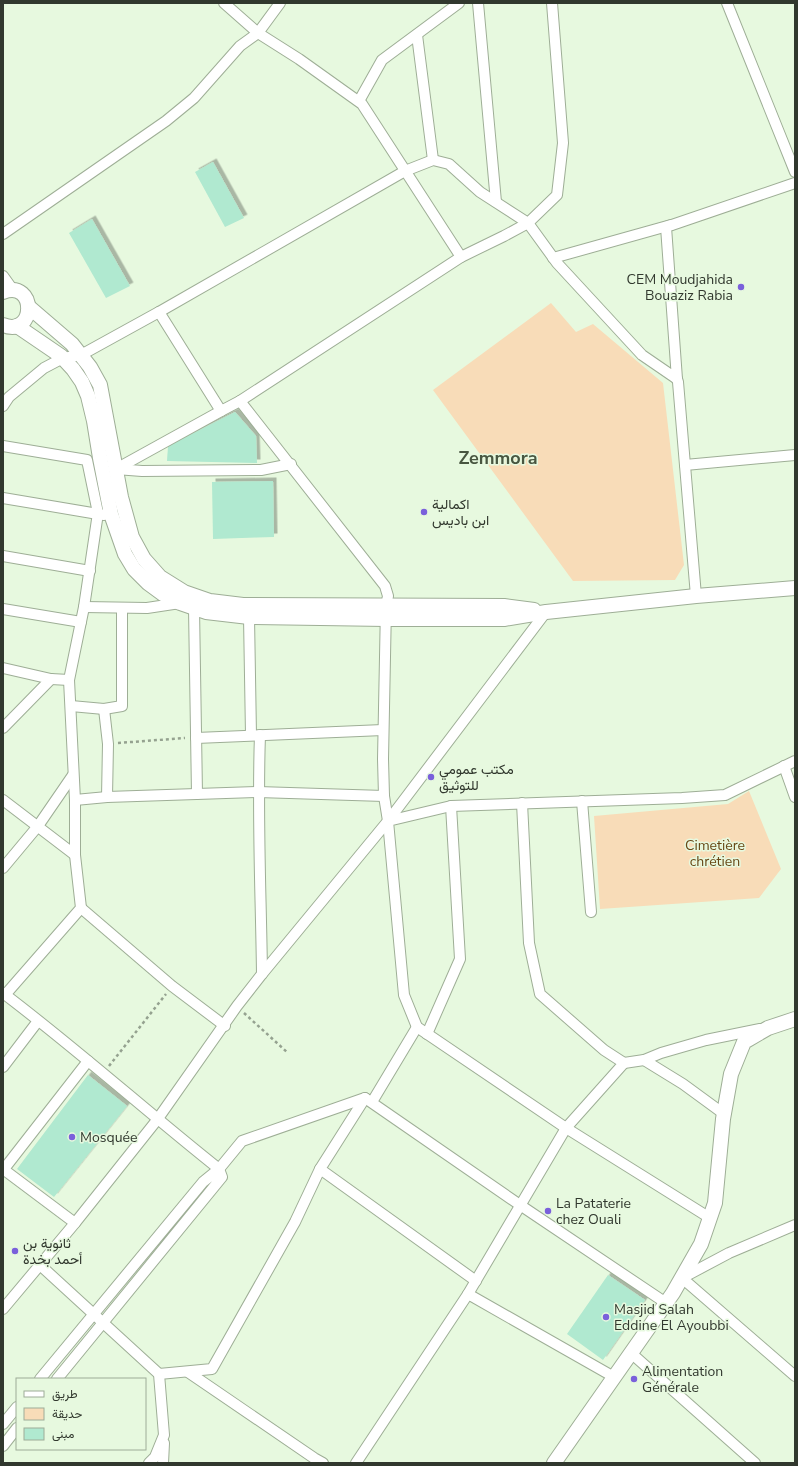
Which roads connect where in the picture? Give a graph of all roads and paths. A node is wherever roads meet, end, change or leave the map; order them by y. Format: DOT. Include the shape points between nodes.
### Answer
graph roads {
  1 [pos="224,3"];
  2 [pos="280,3"];
  3 [pos="459,3"];
  4 [pos="478,3"];
  5 [pos="552,3"];
  6 [pos="727,3"];
  7 [pos="258,33"];
  8 [pos="417,35"];
  9 [pos="359,101"];
  10 [pos="433,160"];
  11 [pos="405,171"];
  12 [pos="795,172"];
  13 [pos="795,183"];
  14 [pos="496,202"];
  15 [pos="528,222"];
  16 [pos="673,225"];
  17 [pos="3,234"];
  18 [pos="461,257"];
  19 [pos="553,258"];
  20 [pos="3,276"];
  21 [pos="8,291"];
  22 [pos="29,307"];
  23 [pos="159,312"];
  24 [pos="10,326"];
  25 [pos="81,355"];
  26 [pos="63,358"];
  27 [pos="677,378"];
  28 [pos="240,401"];
  29 [pos="3,406"];
  30 [pos="221,410"];
  31 [pos="3,446"];
  32 [pos="795,455"];
  33 [pos="291,464"];
  34 [pos="685,465"];
  35 [pos="116,469"];
  36 [pos="3,498"];
  37 [pos="98,514"];
  38 [pos="112,516"];
  39 [pos="3,556"];
  40 [pos="90,571"];
  41 [pos="795,588"];
  42 [pos="696,596"];
  43 [pos="180,603"];
  44 [pos="84,607"];
  45 [pos="122,608"];
  46 [pos="194,608"];
  47 [pos="3,609"];
  48 [pos="546,612"];
  49 [pos="386,613"];
  50 [pos="249,617"];
  51 [pos="81,622"];
  52 [pos="3,668"];
  53 [pos="51,679"];
  54 [pos="69,680"];
  55 [pos="71,706"];
  56 [pos="104,709"];
  57 [pos="3,728"];
  58 [pos="383,730"];
  59 [pos="255,735"];
  60 [pos="196,738"];
  61 [pos="108,744"];
  62 [pos="795,761"];
  63 [pos="784,766"];
  64 [pos="73,775"];
  65 [pos="258,792"];
  66 [pos="197,794"];
  67 [pos="384,796"];
  68 [pos="107,797"];
  69 [pos="795,798"];
  70 [pos="3,800"];
  71 [pos="75,800"];
  72 [pos="582,802"];
  73 [pos="522,803"];
  74 [pos="451,806"];
  75 [pos="388,821"];
  76 [pos="38,826"];
  77 [pos="75,855"];
  78 [pos="3,868"];
  79 [pos="81,908"];
  80 [pos="591,912"];
  81 [pos="262,974"];
  82 [pos="172,986"];
  83 [pos="4,994"];
  84 [pos="237,1006"];
  85 [pos="795,1019"];
  86 [pos="38,1021"];
  87 [pos="224,1026"];
  88 [pos="417,1028"];
  89 [pos="768,1028"];
  90 [pos="427,1034"];
  91 [pos="288,1053"];
  92 [pos="644,1060"];
  93 [pos="88,1061"];
  94 [pos="624,1063"];
  95 [pos="3,1067"];
  96 [pos="103,1074"];
  97 [pos="368,1100"];
  98 [pos="724,1114"];
  99 [pos="158,1120"];
  100 [pos="566,1128"];
  101 [pos="3,1169"];
  102 [pos="219,1169"];
  103 [pos="320,1170"];
  104 [pos="520,1205"];
  105 [pos="710,1218"];
  106 [pos="75,1223"];
  107 [pos="795,1225"];
  108 [pos="40,1265"];
  109 [pos="682,1278"];
  110 [pos="476,1280"];
  111 [pos="468,1294"];
  112 [pos="666,1303"];
  113 [pos="3,1309"];
  114 [pos="93,1315"];
  115 [pos="103,1323"];
  116 [pos="631,1353"];
  117 [pos="188,1372"];
  118 [pos="159,1374"];
  119 [pos="795,1376"];
  120 [pos="614,1377"];
  121 [pos="41,1378"];
  122 [pos="58,1378"];
  123 [pos="16,1408"];
  124 [pos="3,1424"];
  125 [pos="16,1429"];
  126 [pos="164,1435"];
  127 [pos="3,1446"];
  128 [pos="149,1463"];
  129 [pos="163,1463"];
  130 [pos="323,1463"];
  131 [pos="356,1463"];
  132 [pos="554,1463"];
  133 [pos="755,1463"];
  1 -- 7 [label="street"];
  2 -- 7 [label="street"];
  3 -- 8 [label="street"];
  4 -- 14 [label="street"];
  5 -- 15 [label="street" via="563,143 557,195"];
  6 -- 12 [label="street"];
  7 -- 9 [label="street"];
  7 -- 17 [label="street" via="240,46 194,98 166,121"];
  8 -- 9 [label="street" via="382,60"];
  8 -- 10 [label="street"];
  9 -- 11 [label="street"];
  10 -- 11 [label="street"];
  10 -- 14 [label="street" via="449,164 480,192"];
  11 -- 18 [label="street"];
  11 -- 23 [label="street"];
  13 -- 16 [label="street"];
  14 -- 15 [label="street"];
  15 -- 18 [label="street"];
  15 -- 19 [label="street"];
  16 -- 19 [label="street"];
  16 -- 27 [label="street" via="666,227"];
  18 -- 28 [label="street"];
  19 -- 27 [label="street" via="642,355"];
  20 -- 21 [label="street"];
  21 -- 22 [label="main road" via="24,296"];
  22 -- 24 [label="main road" via="26,318"];
  22 -- 25 [label="main road"];
  23 -- 25 [label="street"];
  23 -- 30 [label="street"];
  24 -- 26 [label="main road"];
  25 -- 26 [label="street"];
  25 -- 35 [label="main road" via="100,385"];
  26 -- 29 [label="street" via="44,368 9,397"];
  26 -- 38 [label="main road" via="82,382 88,396"];
  27 -- 34 [label="street"];
  28 -- 30 [label="street"];
  28 -- 33 [label="street"];
  30 -- 35 [label="street"];
  31 -- 37 [label="street" via="87,460"];
  32 -- 34 [label="street"];
  33 -- 35 [label="street" via="261,470"];
  33 -- 49 [label="street" via="386,586"];
  34 -- 42 [label="street"];
  35 -- 49 [label="main road" via="132,537 144,560 160,577 184,592 210,601 244,605"];
  36 -- 37 [label="street"];
  37 -- 38 [label="street"];
  37 -- 40 [label="street"];
  38 -- 43 [label="main road" via="134,569 148,583"];
  39 -- 40 [label="street"];
  40 -- 44 [label="street"];
  41 -- 42 [label="main road"];
  42 -- 48 [label="main road"];
  43 -- 45 [label="street" via="151,608"];
  43 -- 46 [label="main road"];
  44 -- 45 [label="street"];
  44 -- 51 [label="street"];
  45 -- 56 [label="street" via="122,706"];
  46 -- 50 [label="main road" via="212,613"];
  46 -- 60 [label="street"];
  47 -- 51 [label="street"];
  48 -- 49 [label="main road" via="504,606"];
  48 -- 75 [label="street"];
  49 -- 50 [label="main road"];
  49 -- 58 [label="street"];
  50 -- 59 [label="street"];
  51 -- 54 [label="street"];
  52 -- 53 [label="street"];
  53 -- 54 [label="street"];
  53 -- 57 [label="street"];
  54 -- 55 [label="street"];
  55 -- 56 [label="street"];
  55 -- 64 [label="street"];
  56 -- 61 [label="street"];
  58 -- 59 [label="street"];
  58 -- 67 [label="street"];
  59 -- 60 [label="street"];
  59 -- 65 [label="street"];
  60 -- 61 [label="path"];
  60 -- 66 [label="street"];
  61 -- 68 [label="street"];
  62 -- 63 [label="street"];
  63 -- 69 [label="street"];
  63 -- 72 [label="street" via="725,795"];
  64 -- 71 [label="street"];
  64 -- 76 [label="street"];
  65 -- 66 [label="street"];
  65 -- 67 [label="street"];
  65 -- 81 [label="street"];
  66 -- 68 [label="street"];
  67 -- 75 [label="street"];
  68 -- 71 [label="street"];
  70 -- 76 [label="street"];
  71 -- 77 [label="street"];
  72 -- 73 [label="street"];
  72 -- 80 [label="street"];
  73 -- 74 [label="street"];
  73 -- 94 [label="street" via="529,943 540,994 604,1050"];
  74 -- 75 [label="street"];
  74 -- 90 [label="street" via="460,959"];
  75 -- 81 [label="street"];
  75 -- 88 [label="street" via="404,995"];
  76 -- 77 [label="street"];
  76 -- 78 [label="street"];
  77 -- 79 [label="street"];
  79 -- 82 [label="street"];
  79 -- 83 [label="street"];
  81 -- 84 [label="street"];
  82 -- 87 [label="street"];
  82 -- 96 [label="path"];
  83 -- 86 [label="street"];
  84 -- 87 [label="street"];
  84 -- 91 [label="path"];
  85 -- 89 [label="main road"];
  86 -- 93 [label="street"];
  86 -- 95 [label="street"];
  87 -- 99 [label="street"];
  88 -- 90 [label="street"];
  88 -- 97 [label="street"];
  89 -- 92 [label="street" via="706,1040"];
  89 -- 98 [label="main road" via="744,1042 731,1074"];
  90 -- 100 [label="street"];
  92 -- 94 [label="street"];
  92 -- 98 [label="street"];
  93 -- 96 [label="street"];
  93 -- 101 [label="street"];
  94 -- 100 [label="street"];
  96 -- 99 [label="street"];
  97 -- 102 [label="street" via="242,1141"];
  97 -- 103 [label="street"];
  97 -- 104 [label="street"];
  98 -- 105 [label="main road" via="715,1203"];
  99 -- 102 [label="street"];
  99 -- 106 [label="street"];
  100 -- 104 [label="street"];
  100 -- 105 [label="street"];
  101 -- 106 [label="street"];
  102 -- 114 [label="street" via="203,1182"];
  102 -- 115 [label="street" via="222,1177"];
  103 -- 110 [label="street"];
  103 -- 117 [label="street" via="295,1222 212,1369"];
  104 -- 110 [label="street"];
  104 -- 112 [label="street"];
  105 -- 109 [label="main road" via="701,1244"];
  106 -- 108 [label="street"];
  107 -- 109 [label="street" via="728,1253"];
  108 -- 113 [label="street"];
  108 -- 114 [label="street"];
  109 -- 112 [label="main road"];
  109 -- 119 [label="street"];
  110 -- 111 [label="street"];
  111 -- 120 [label="street"];
  111 -- 131 [label="street"];
  112 -- 116 [label="main road"];
  114 -- 115 [label="street"];
  114 -- 121 [label="street"];
  115 -- 118 [label="street"];
  115 -- 122 [label="street"];
  116 -- 120 [label="main road"];
  116 -- 133 [label="street"];
  117 -- 118 [label="street"];
  117 -- 130 [label="street"];
  118 -- 126 [label="street"];
  120 -- 132 [label="main road"];
  123 -- 124 [label="street"];
  125 -- 127 [label="street"];
  126 -- 128 [label="street" via="155,1457"];
  126 -- 129 [label="street"];
}
